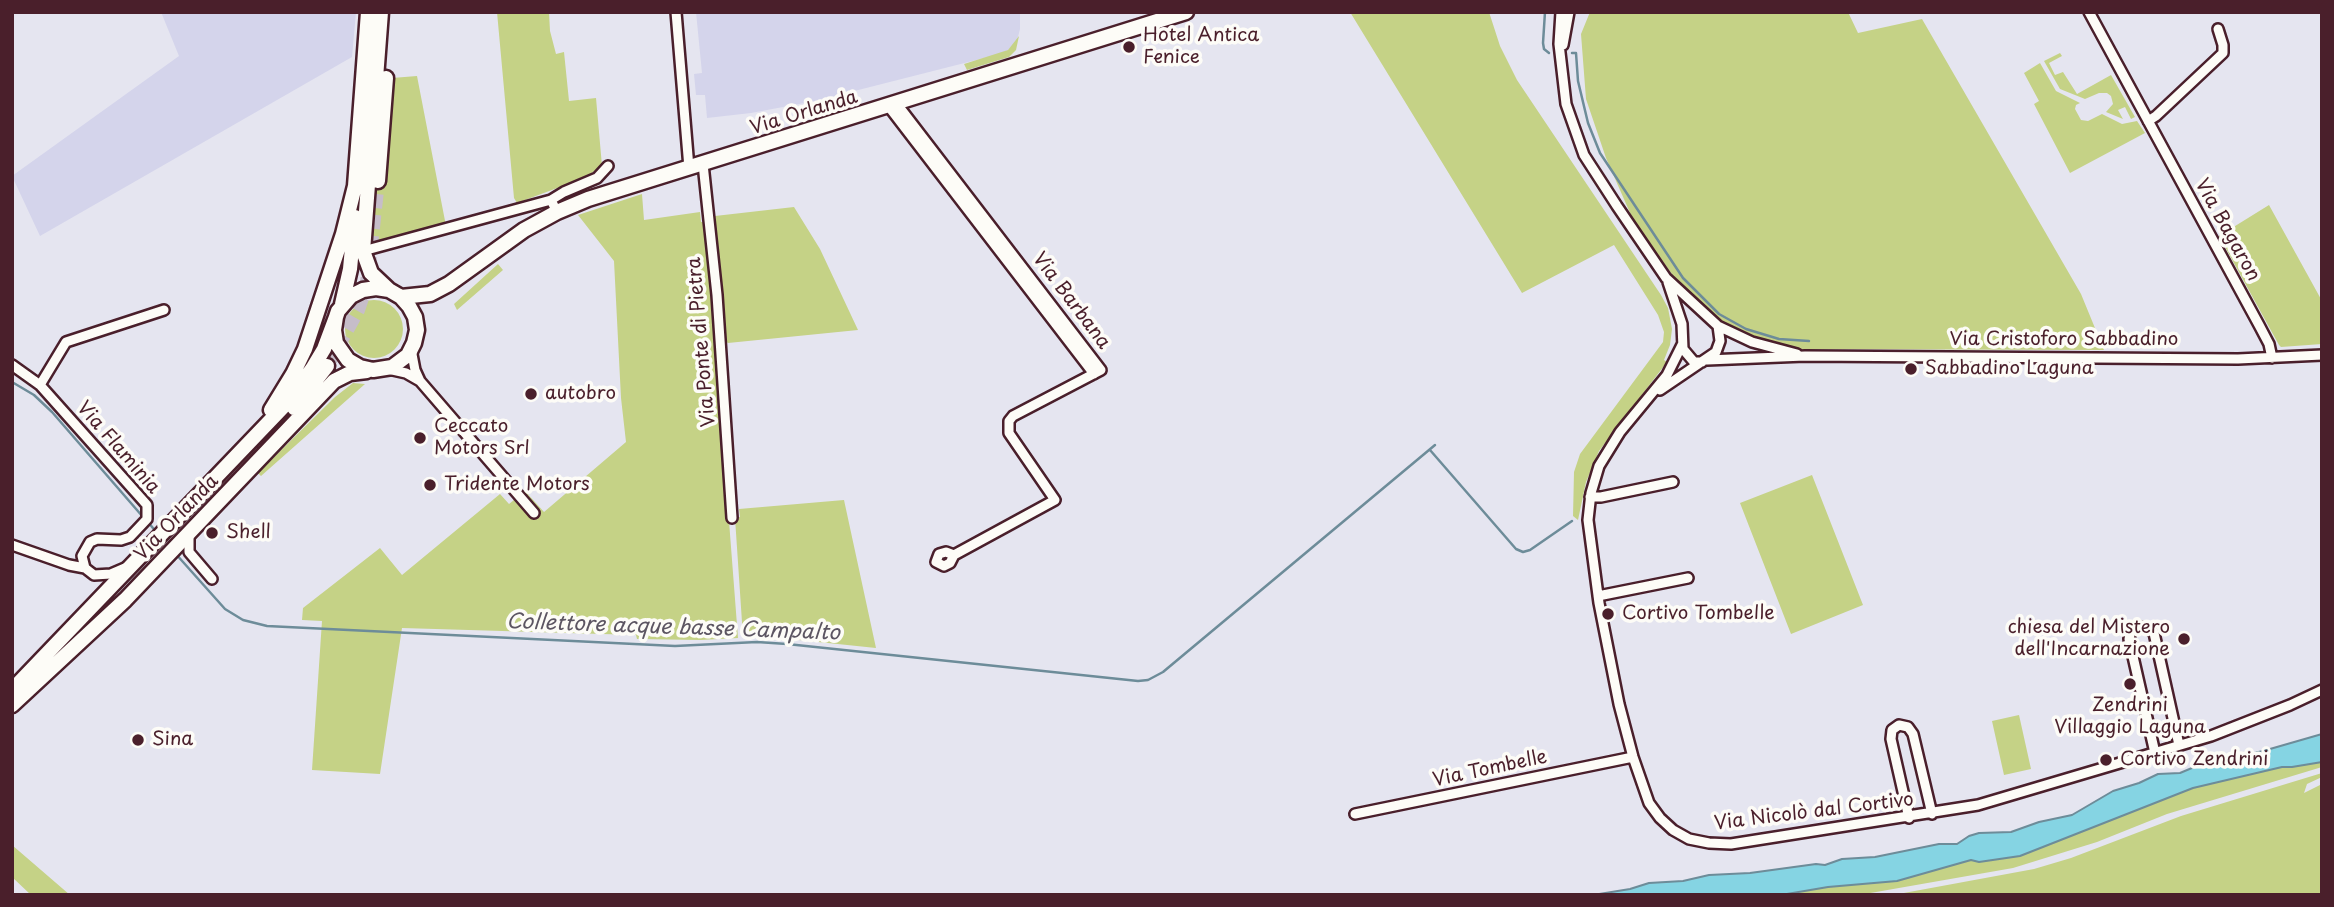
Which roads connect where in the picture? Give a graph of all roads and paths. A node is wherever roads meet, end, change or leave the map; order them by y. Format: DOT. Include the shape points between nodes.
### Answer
graph roads {
  1 [pos="368,12"];
  2 [pos="381,12"];
  3 [pos="391,12"];
  4 [pos="676,12"];
  5 [pos="1186,12"];
  6 [pos="1561,12"];
  7 [pos="1569,12"];
  8 [pos="2089,12"];
  9 [pos="2218,29"];
  10 [pos="1560,57"];
  11 [pos="893,105"];
  12 [pos="2148,121"];
  13 [pos="608,166"];
  14 [pos="696,166"];
  15 [pos="378,181"];
  16 [pos="355,186"];
  17 [pos="554,206"];
  18 [pos="363,251"];
  19 [pos="1666,278"];
  20 [pos="449,284"];
  21 [pos="395,293"];
  22 [pos="164,310"];
  23 [pos="339,311"];
  24 [pos="1704,315"];
  25 [pos="416,323"];
  26 [pos="1682,324"];
  27 [pos="1718,326"];
  28 [pos="1682,345"];
  29 [pos="411,349"];
  30 [pos="2322,355"];
  31 [pos="1805,356"];
  32 [pos="2272,358"];
  33 [pos="1704,361"];
  34 [pos="12,365"];
  35 [pos="327,366"];
  36 [pos="379,370"];
  37 [pos="420,382"];
  38 [pos="40,386"];
  39 [pos="1648,400"];
  40 [pos="247,442"];
  41 [pos="1672,482"];
  42 [pos="1590,497"];
  43 [pos="534,513"];
  44 [pos="732,518"];
  45 [pos="177,537"];
  46 [pos="12,545"];
  47 [pos="158,552"];
  48 [pos="954,555"];
  49 [pos="139,556"];
  50 [pos="85,569"];
  51 [pos="94,575"];
  52 [pos="1688,578"];
  53 [pos="212,579"];
  54 [pos="1598,596"];
  55 [pos="99,598"];
  56 [pos="12,690"];
  57 [pos="2322,690"];
  58 [pos="12,705"];
  59 [pos="2179,746"];
  60 [pos="2155,753"];
  61 [pos="1633,757"];
  62 [pos="1355,814"];
  63 [pos="1931,814"];
  64 [pos="1909,818"];
  1 -- 16 [label="main road"];
  2 -- 18 [label="main road"];
  3 -- 15 [label="main road"];
  4 -- 14 [label="street, Via Ponte di Pietra"];
  5 -- 11 [label="main road, Via Orlanda"];
  6 -- 10 [label="street, Via Cristoforo Sabbadino"];
  7 -- 10 [label="street, Via Cristoforo Sabbadino"];
  8 -- 12 [label="street, Via Bagaron"];
  9 -- 12 [label="street" via="2224,48 2220,56"];
  10 -- 19 [label="street, Via Cristoforo Sabbadino" via="1566,104 1584,155"];
  11 -- 14 [label="main road, Via Orlanda"];
  11 -- 48 [label="street, Via Barbana" via="1094,374 1009,421 1009,433 1055,500"];
  12 -- 32 [label="street, Via Bagaron" via="2269,344"];
  13 -- 17 [label="street" via="597,178 564,192"];
  14 -- 17 [label="main road, Via Orlanda"];
  14 -- 44 [label="street, Via Ponte di Pietra" via="717,295"];
  16 -- 23 [label="main road" via="350,269"];
  16 -- 40 [label="main road" via="305,349 275,405"];
  17 -- 18 [label="street" via="513,210"];
  17 -- 20 [label="main road, Via Orlanda"];
  18 -- 21 [label="main road" via="371,273"];
  19 -- 24 [label="street, Via Cristoforo Sabbadino"];
  19 -- 26 [label="street, Via Cristoforo Sabbadino"];
  20 -- 21 [label="main road, Via Orlanda" via="430,294"];
  20 -- 25 [label="main road, Via Orlanda"];
  21 -- 23 [label="main road" via="363,290"];
  21 -- 25 [label="main road" via="412,311"];
  22 -- 38 [label="street" via="66,342"];
  23 -- 36 [label="main road" via="335,336 343,355 354,364"];
  23 -- 40 [label="main road" via="324,349 303,382"];
  24 -- 26 [label="street" via="1692,314"];
  24 -- 27 [label="street, Via Cristoforo Sabbadino"];
  25 -- 29 [label="main road"];
  26 -- 28 [label="street, Via Cristoforo Sabbadino"];
  27 -- 31 [label="street, Via Cristoforo Sabbadino" via="1752,342"];
  27 -- 33 [label="street" via="1720,345"];
  28 -- 33 [label="street" via="1692,360"];
  28 -- 39 [label="street, Via Nicolò dal Cortivo"];
  29 -- 36 [label="main road" via="403,360"];
  29 -- 37 [label="street"];
  30 -- 32 [label="street, Via Cristoforo Sabbadino"];
  31 -- 32 [label="street, Via Cristoforo Sabbadino"];
  31 -- 33 [label="street, Via Cristoforo Sabbadino"];
  33 -- 39 [label="street, Via Nicolò dal Cortivo"];
  34 -- 38 [label="street, Via Flaminia"];
  35 -- 45 [label="main road"];
  36 -- 37 [label="street" via="406,373"];
  36 -- 45 [label="main road, Via Orlanda" via="354,372 334,381"];
  37 -- 43 [label="street"];
  38 -- 50 [label="street, Via Flaminia" via="148,505 147,519 131,537 90,542 82,556"];
  39 -- 42 [label="street, Via Nicolò dal Cortivo" via="1606,454"];
  40 -- 45 [label="main road, Via Orlanda"];
  41 -- 42 [label="street"];
  42 -- 54 [label="street, Via Nicolò dal Cortivo" via="1588,534"];
  45 -- 47 [label="main road, Via Orlanda"];
  45 -- 53 [label="street"];
  46 -- 50 [label="street"];
  47 -- 49 [label="main road, Via Orlanda"];
  47 -- 58 [label="main road, Via Orlanda" via="84,639"];
  49 -- 51 [label="street" via="122,570"];
  49 -- 55 [label="main road, Via Orlanda"];
  50 -- 51 [label="street"];
  51 -- 55 [label="street"];
  52 -- 54 [label="street"];
  54 -- 61 [label="street, Via Nicolò dal Cortivo"];
  55 -- 56 [label="main road, Via Orlanda"];
  57 -- 59 [label="street, Via Nicolò dal Cortivo"];
  59 -- 60 [label="street, Via Nicolò dal Cortivo"];
  59 -- 60 [label="street" via="2154,633 2139,627 2131,631 2129,639"];
  60 -- 63 [label="street, Via Nicolò dal Cortivo" via="1978,805"];
  61 -- 62 [label="street, Via Tombelle"];
  61 -- 64 [label="street, Via Nicolò dal Cortivo" via="1648,803 1673,830 1699,841 1731,844"];
  63 -- 64 [label="street, Via Nicolò dal Cortivo"];
  63 -- 64 [label="street" via="1913,734 1899,725 1892,730 1891,739"];
}
